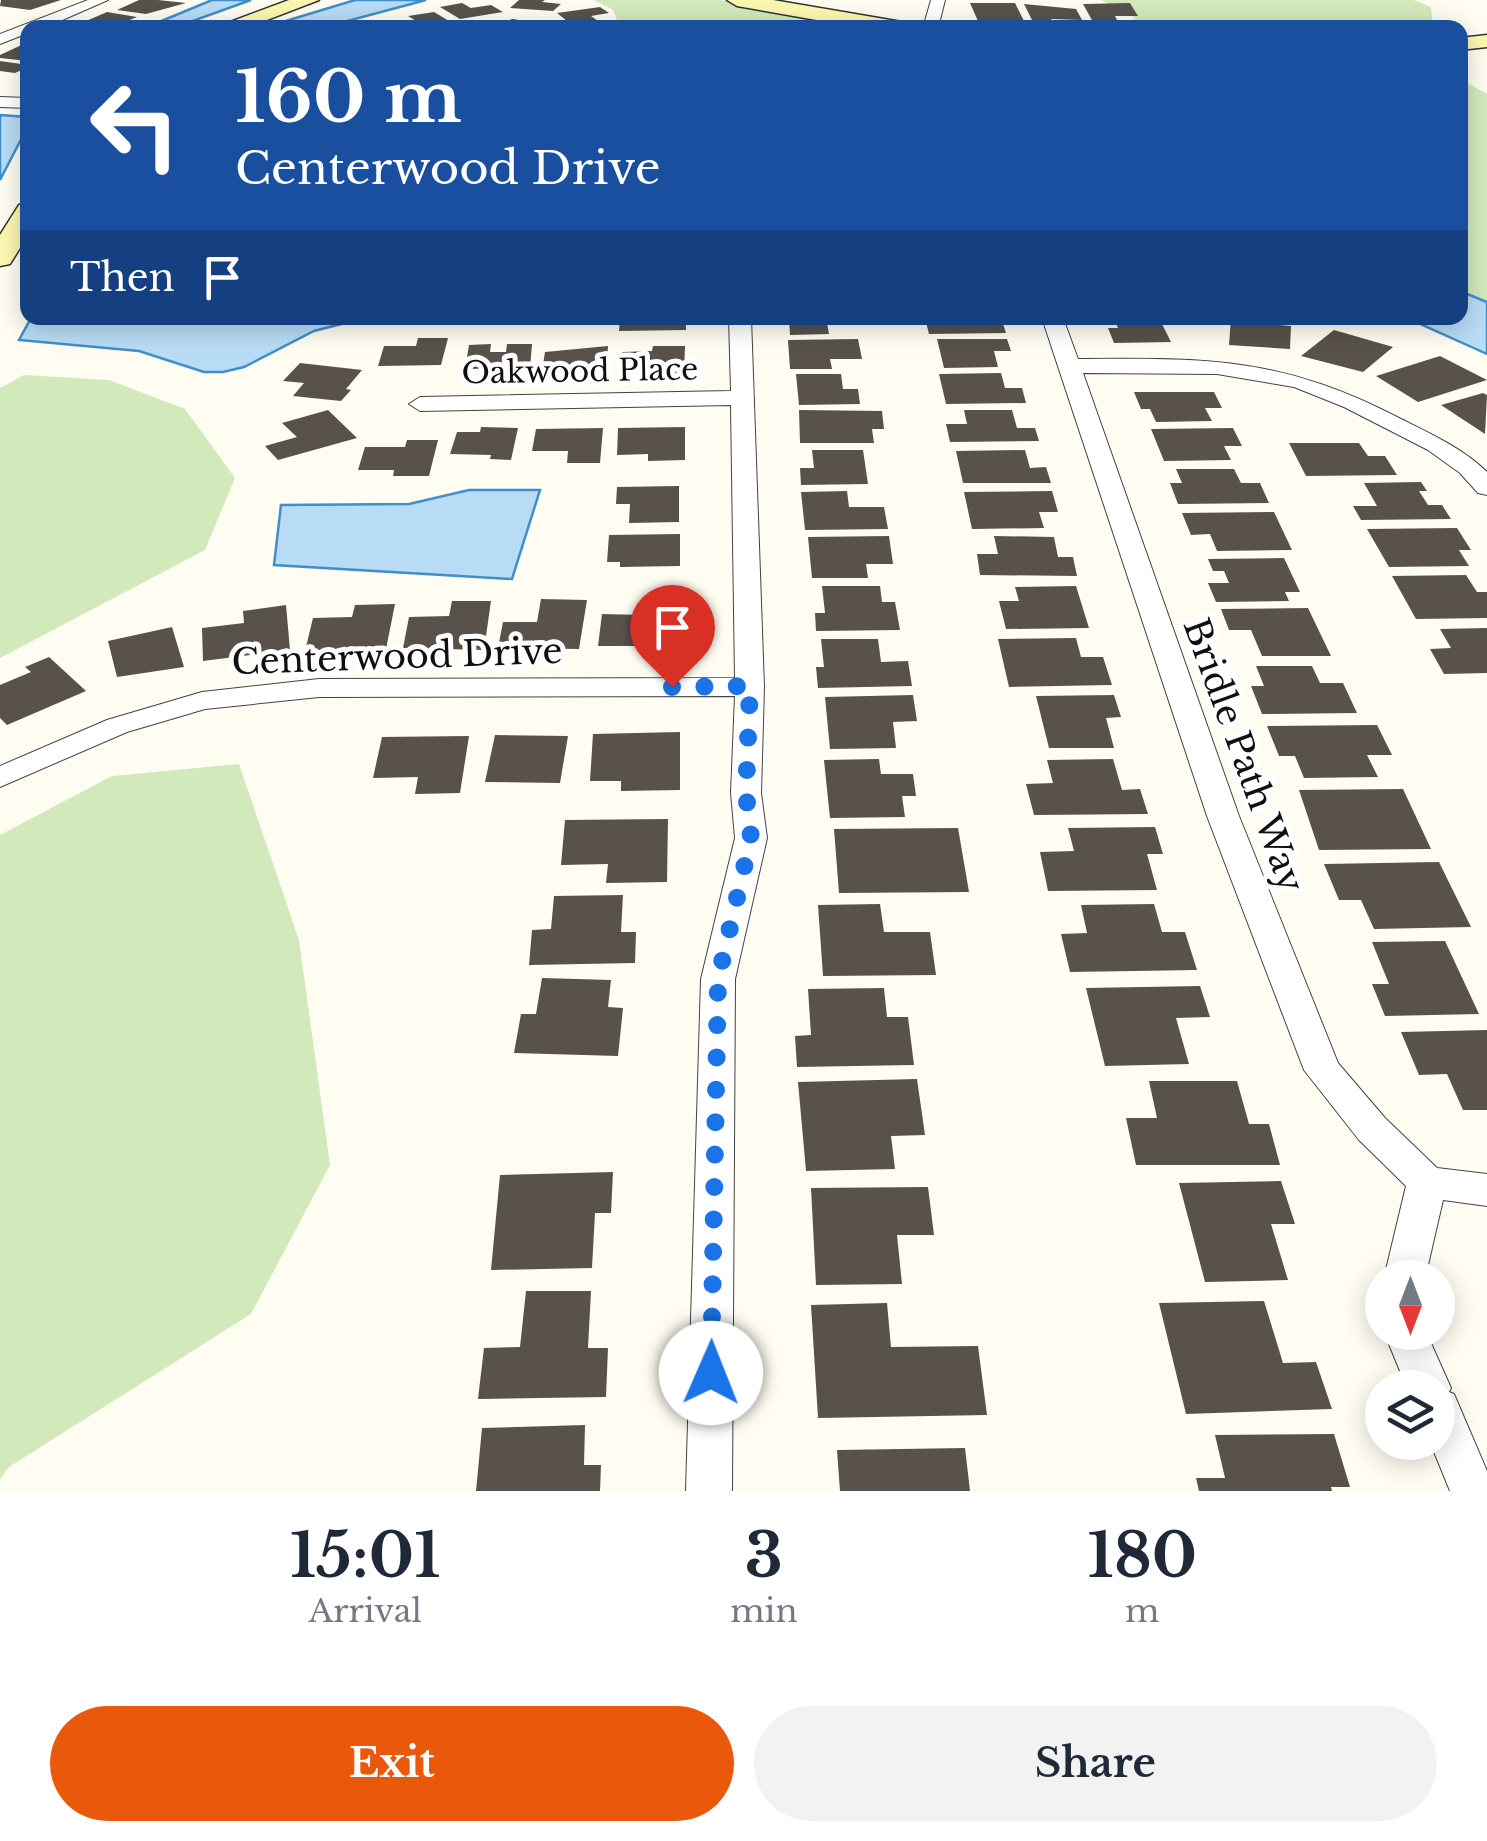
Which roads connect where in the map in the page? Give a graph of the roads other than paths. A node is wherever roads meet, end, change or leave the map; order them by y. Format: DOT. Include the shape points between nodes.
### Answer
graph roads {
  1 [pos="101,0"];
  2 [pos="309,0"];
  3 [pos="737,0"];
  4 [pos="49,20"];
  5 [pos="248,20"];
  6 [pos="855,20"];
  7 [pos="20,224"];
  8 [pos="0,258"];
  9 [pos="740,325"];
  10 [pos="1057,325"];
  11 [pos="1073,366"];
  12 [pos="740,398"];
  13 [pos="420,404"];
  14 [pos="1487,488"];
  15 [pos="750,686"];
  16 [pos="0,777"];
  17 [pos="1427,1182"];
  18 [pos="1487,1190"];
  19 [pos="1408,1260"];
  20 [pos="1455,1450"];
  21 [pos="709,1491"];
  22 [pos="1472,1491"];
  1 -- 4 [label="street"];
  2 -- 5 [label="street"];
  3 -- 6 [label="street"];
  7 -- 8 [label="street"];
  9 -- 12 [label="street"];
  10 -- 11 [label="street, Bridle Path Way"];
  11 -- 14 [label="street" via="1232,369 1304,382 1448,451"];
  11 -- 17 [label="street, Bridle Path Way" via="1223,816 1322,1070"];
  12 -- 13 [label="street, Oakwood Place"];
  12 -- 15 [label="street"];
  15 -- 16 [label="street, Centerwood Drive" via="319,688 202,700 117,726"];
  15 -- 21 [label="street" via="751,838 718,979"];
  17 -- 18 [label="street"];
  17 -- 19 [label="street"];
  20 -- 22 [label="street"];
}
